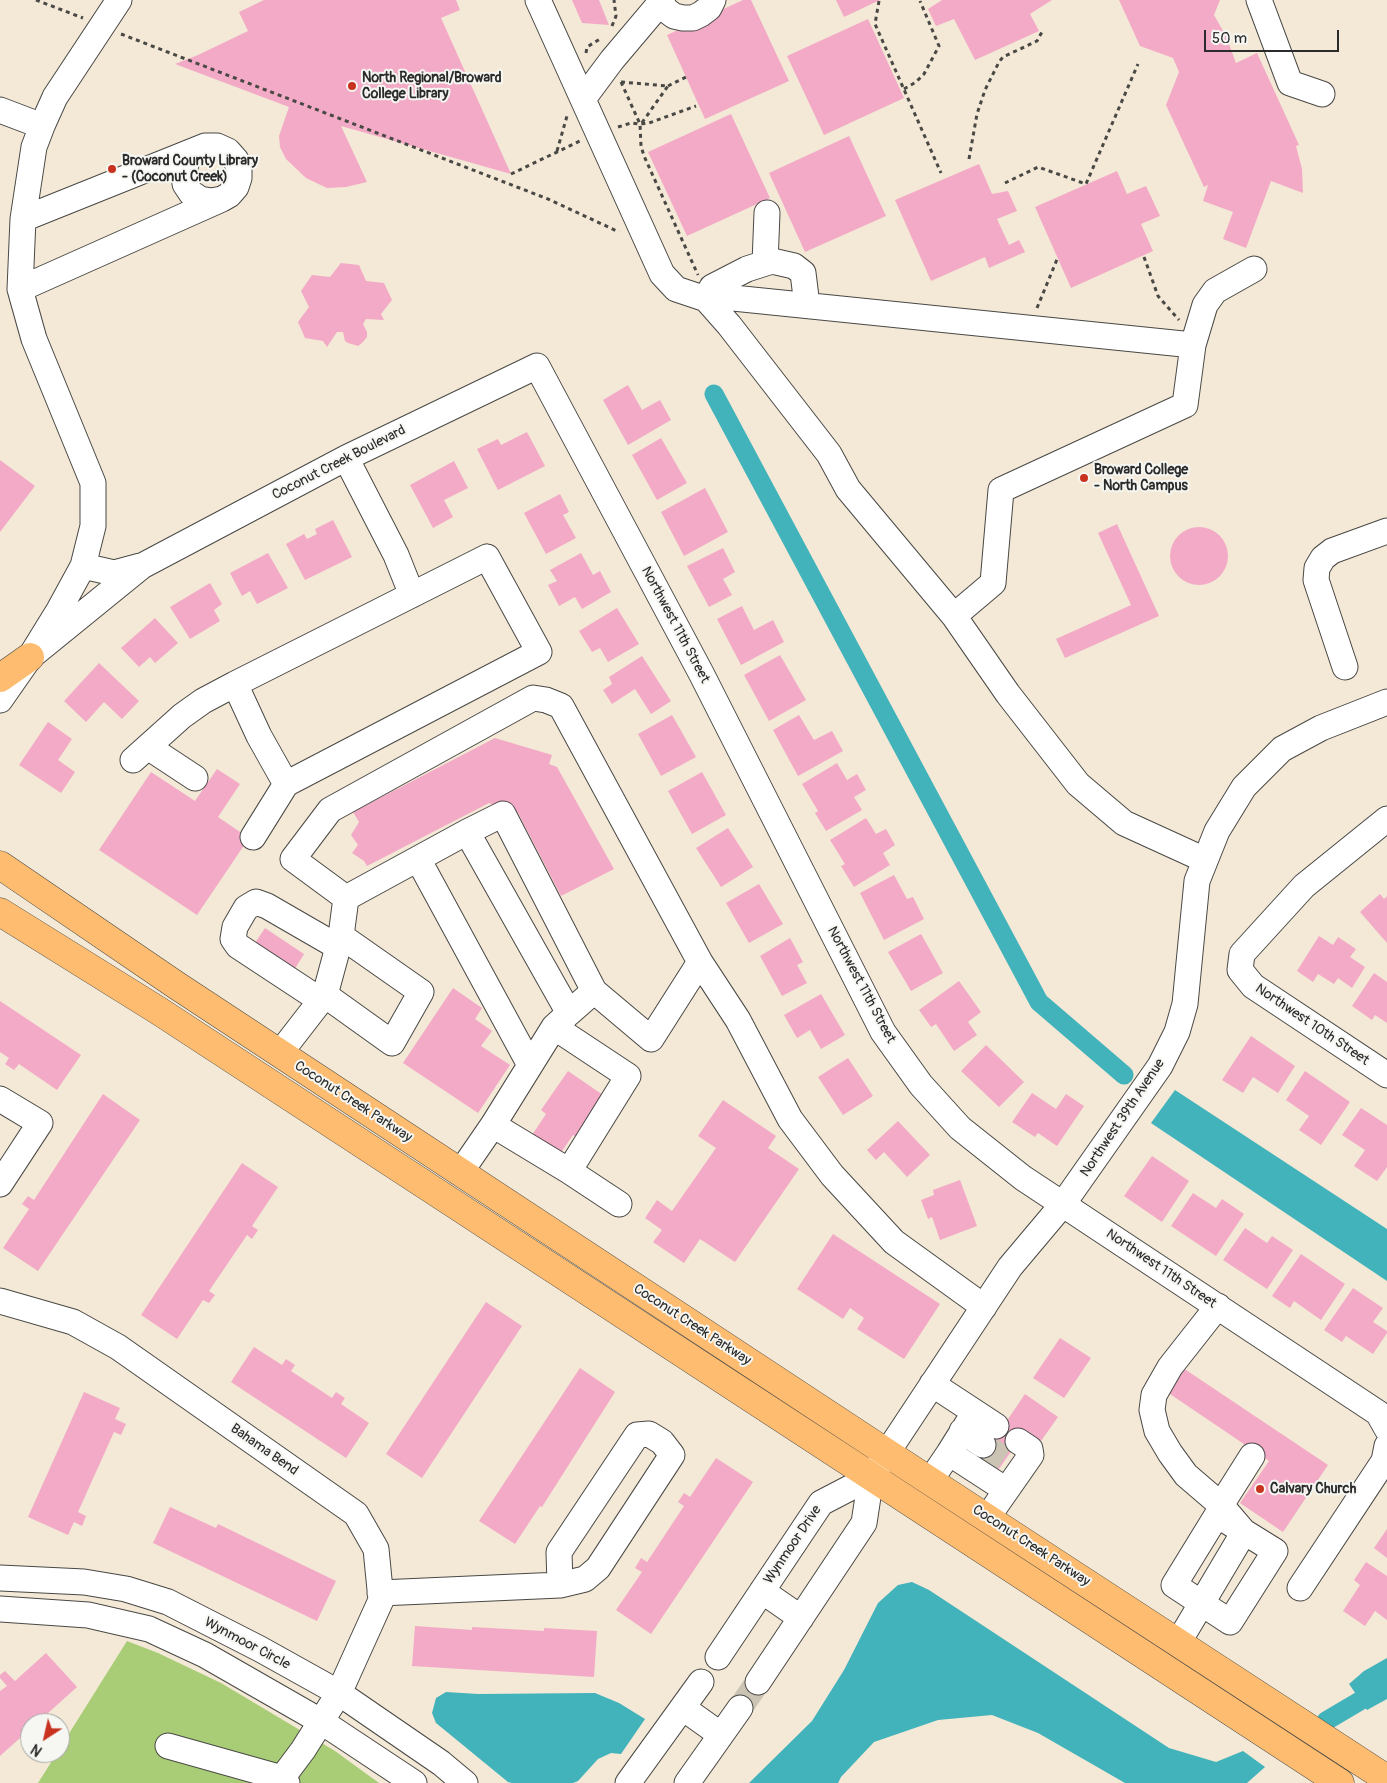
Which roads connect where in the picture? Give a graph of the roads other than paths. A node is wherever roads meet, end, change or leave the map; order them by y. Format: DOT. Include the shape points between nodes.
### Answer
graph roads {
  1 [pos="120,0"];
  2 [pos="538,0"];
  3 [pos="713,0"];
  4 [pos="1260,0"];
  5 [pos="660,1"];
  6 [pos="1322,94"];
  7 [pos="583,99"];
  8 [pos="0,110"];
  9 [pos="42,126"];
  10 [pos="194,151"];
  11 [pos="144,171"];
  12 [pos="222,199"];
  13 [pos="767,213"];
  14 [pos="23,219"];
  15 [pos="163,226"];
  16 [pos="765,263"];
  17 [pos="1254,269"];
  18 [pos="20,289"];
  19 [pos="703,291"];
  20 [pos="807,306"];
  21 [pos="1194,341"];
  22 [pos="537,366"];
  23 [pos="346,458"];
  24 [pos="1387,531"];
  25 [pos="83,566"];
  26 [pos="142,566"];
  27 [pos="412,595"];
  28 [pos="954,616"];
  29 [pos="30,657"];
  30 [pos="1345,667"];
  31 [pos="0,678"];
  32 [pos="235,684"];
  33 [pos="0,700"];
  34 [pos="1387,702"];
  35 [pos="195,778"];
  36 [pos="286,784"];
  37 [pos="1387,818"];
  38 [pos="468,832"];
  39 [pos="253,837"];
  40 [pos="418,859"];
  41 [pos="1205,860"];
  42 [pos="0,865"];
  43 [pos="346,898"];
  44 [pos="0,912"];
  45 [pos="340,941"];
  46 [pos="700,962"];
  47 [pos="594,991"];
  48 [pos="322,997"];
  49 [pos="562,1020"];
  50 [pos="280,1053"];
  51 [pos="240,1064"];
  52 [pos="530,1065"];
  53 [pos="1387,1075"];
  54 [pos="0,1098"];
  55 [pos="493,1124"];
  56 [pos="569,1171"];
  57 [pos="460,1172"];
  58 [pos="0,1184"];
  59 [pos="620,1204"];
  60 [pos="1063,1204"];
  61 [pos="0,1301"];
  62 [pos="1218,1306"];
  63 [pos="984,1307"];
  64 [pos="932,1384"];
  65 [pos="968,1422"];
  66 [pos="1387,1429"];
  67 [pos="990,1436"];
  68 [pos="1387,1446"];
  69 [pos="887,1453"];
  70 [pos="949,1453"];
  71 [pos="1252,1456"];
  72 [pos="1015,1457"];
  73 [pos="871,1477"];
  74 [pos="930,1481"];
  75 [pos="1006,1490"];
  76 [pos="1221,1505"];
  77 [pos="987,1518"];
  78 [pos="1244,1532"];
  79 [pos="0,1578"];
  80 [pos="560,1584"];
  81 [pos="1300,1588"];
  82 [pos="762,1591"];
  83 [pos="380,1593"];
  84 [pos="1201,1602"];
  85 [pos="0,1609"];
  86 [pos="801,1618"];
  87 [pos="1178,1643"];
  88 [pos="718,1657"];
  89 [pos="701,1682"];
  90 [pos="758,1682"];
  91 [pos="339,1693"];
  92 [pos="682,1708"];
  93 [pos="740,1708"];
  94 [pos="322,1722"];
  95 [pos="721,1735"];
  96 [pos="168,1746"];
  97 [pos="1387,1779"];
  98 [pos="281,1781"];
  99 [pos="414,1783"];
  100 [pos="465,1783"];
  101 [pos="628,1783"];
  102 [pos="687,1783"];
  103 [pos="1340,1783"];
  1 -- 9 [label="street" via="56,97"];
  2 -- 7 [label="street"];
  3 -- 5 [label="street" via="709,8 692,18 674,16"];
  4 -- 6 [label="street" via="1290,83"];
  5 -- 7 [label="street"];
  7 -- 19 [label="street" via="662,274 676,289"];
  8 -- 9 [label="street"];
  9 -- 14 [label="street" via="34,147"];
  10 -- 11 [label="street"];
  10 -- 12 [label="street" via="187,160 185,184 200,199"];
  10 -- 12 [label="street" via="205,146 217,146 236,160 239,178 236,187"];
  11 -- 14 [label="street"];
  11 -- 15 [label="street" via="167,182 174,192 176,204 172,216"];
  12 -- 15 [label="street"];
  13 -- 16 [label="street"];
  14 -- 18 [label="street"];
  15 -- 18 [label="street"];
  16 -- 19 [label="street" via="746,268"];
  16 -- 20 [label="street" via="772,261 794,266 803,273"];
  17 -- 21 [label="street" via="1215,291 1205,305"];
  18 -- 25 [label="street" via="34,339 93,484 93,526"];
  19 -- 20 [label="street" via="733,298"];
  19 -- 28 [label="street" via="828,454 848,489"];
  20 -- 21 [label="street"];
  21 -- 28 [label="street" via="1185,405 1000,490 993,583"];
  22 -- 23 [label="street, Coconut Creek Boulevard"];
  22 -- 60 [label="street, Northwest 11th Street" via="701,673 883,1032 921,1085 960,1128 1023,1178"];
  23 -- 26 [label="street, Coconut Creek Boulevard"];
  23 -- 27 [label="street" via="396,555"];
  24 -- 30 [label="street" via="1332,551 1317,568 1316,580"];
  25 -- 26 [label="street, Coconut Creek Boulevard" via="114,573"];
  25 -- 29 [label="street, Coconut Creek Boulevard"];
  26 -- 29 [label="street, Coconut Creek Boulevard"];
  27 -- 32 [label="street"];
  27 -- 36 [label="street" via="487,557 539,652"];
  28 -- 41 [label="street" via="1008,694 1078,784 1124,823"];
  29 -- 31 [label="main road"];
  29 -- 33 [label="street, Coconut Creek Boulevard"];
  32 -- 35 [label="street" via="182,716 140,754"];
  32 -- 36 [label="street"];
  34 -- 41 [label="street, Northwest 39th Avenue" via="1321,728 1282,749 1244,788 1217,831"];
  36 -- 39 [label="street"];
  37 -- 53 [label="street, Northwest 10th Street" via="1304,886 1242,954 1240,970 1253,986"];
  38 -- 40 [label="street"];
  38 -- 47 [label="street" via="503,814"];
  38 -- 49 [label="street"];
  40 -- 43 [label="street"];
  40 -- 52 [label="street"];
  41 -- 60 [label="street, Northwest 39th Avenue" via="1196,881 1185,1004 1177,1032 1160,1066"];
  42 -- 50 [label="main road, Coconut Creek Parkway"];
  43 -- 45 [label="street"];
  43 -- 46 [label="street" via="293,859 330,810 533,698 546,700 562,706"];
  44 -- 51 [label="main road, Coconut Creek Parkway"];
  45 -- 48 [label="street"];
  45 -- 48 [label="street" via="422,992 392,1043"];
  45 -- 48 [label="street" via="256,902 246,908 235,927 233,939 238,946"];
  46 -- 47 [label="street" via="651,1039"];
  46 -- 63 [label="street" via="738,1020 790,1119 832,1174 894,1242"];
  47 -- 49 [label="street"];
  48 -- 50 [label="street"];
  49 -- 52 [label="street"];
  49 -- 56 [label="street" via="628,1076"];
  50 -- 57 [label="main road, Coconut Creek Parkway"];
  51 -- 57 [label="main road" via="278,1071 424,1168"];
  51 -- 73 [label="main road, Coconut Creek Parkway"];
  52 -- 55 [label="street"];
  54 -- 58 [label="street" via="40,1123"];
  55 -- 56 [label="street"];
  55 -- 57 [label="street"];
  56 -- 59 [label="street"];
  57 -- 69 [label="main road, Coconut Creek Parkway"];
  60 -- 62 [label="street, Northwest 11th Street"];
  60 -- 63 [label="street, Northwest 39th Avenue" via="1010,1267"];
  61 -- 83 [label="street, Bahama Bend" via="73,1322 118,1347 356,1514 376,1549"];
  62 -- 66 [label="street, Northwest 11th Street" via="1378,1412"];
  62 -- 76 [label="street" via="1170,1367 1154,1395 1152,1410 1157,1431 1186,1475"];
  63 -- 64 [label="street, Northwest 39th Avenue"];
  64 -- 65 [label="street"];
  64 -- 69 [label="street, Northwest 39th Avenue"];
  65 -- 67 [label="street"];
  65 -- 70 [label="street"];
  68 -- 81 [label="street" via="1384,1461"];
  69 -- 73 [label="street, Northwest 39th Avenue"];
  69 -- 74 [label="main road, Coconut Creek Parkway"];
  70 -- 74 [label="street"];
  70 -- 75 [label="street"];
  71 -- 76 [label="street"];
  72 -- 75 [label="street"];
  73 -- 82 [label="street, Wynmoor Drive" via="821,1502"];
  73 -- 86 [label="street" via="864,1523"];
  73 -- 103 [label="main road, Coconut Creek Parkway"];
  74 -- 77 [label="main road, Coconut Creek Parkway"];
  75 -- 77 [label="street"];
  76 -- 78 [label="street"];
  77 -- 87 [label="main road, Coconut Creek Parkway"];
  78 -- 84 [label="street" via="1218,1515 1183,1570 1174,1585"];
  78 -- 84 [label="street" via="1275,1551 1230,1622"];
  79 -- 91 [label="street, Wynmoor Circle" via="84,1582 126,1589 168,1602"];
  80 -- 80 [label="street" via="585,1579 598,1568 672,1455 662,1442 649,1434 637,1434 559,1552"];
  80 -- 83 [label="street"];
  82 -- 86 [label="street"];
  82 -- 88 [label="street, Wynmoor Drive"];
  83 -- 91 [label="street, Bahama Bend" via="381,1600"];
  84 -- 87 [label="street"];
  85 -- 94 [label="street" via="88,1615 149,1629 205,1655"];
  86 -- 90 [label="street"];
  87 -- 97 [label="main road, Coconut Creek Parkway"];
  89 -- 92 [label="street"];
  91 -- 94 [label="street, Bahama Bend"];
  91 -- 100 [label="street, Wynmoor Circle" via="442,1763"];
  92 -- 95 [label="street"];
  92 -- 101 [label="street"];
  93 -- 95 [label="street"];
  94 -- 98 [label="street, Bahama Bend"];
  94 -- 99 [label="street"];
  95 -- 102 [label="street"];
  96 -- 98 [label="street"];
}
